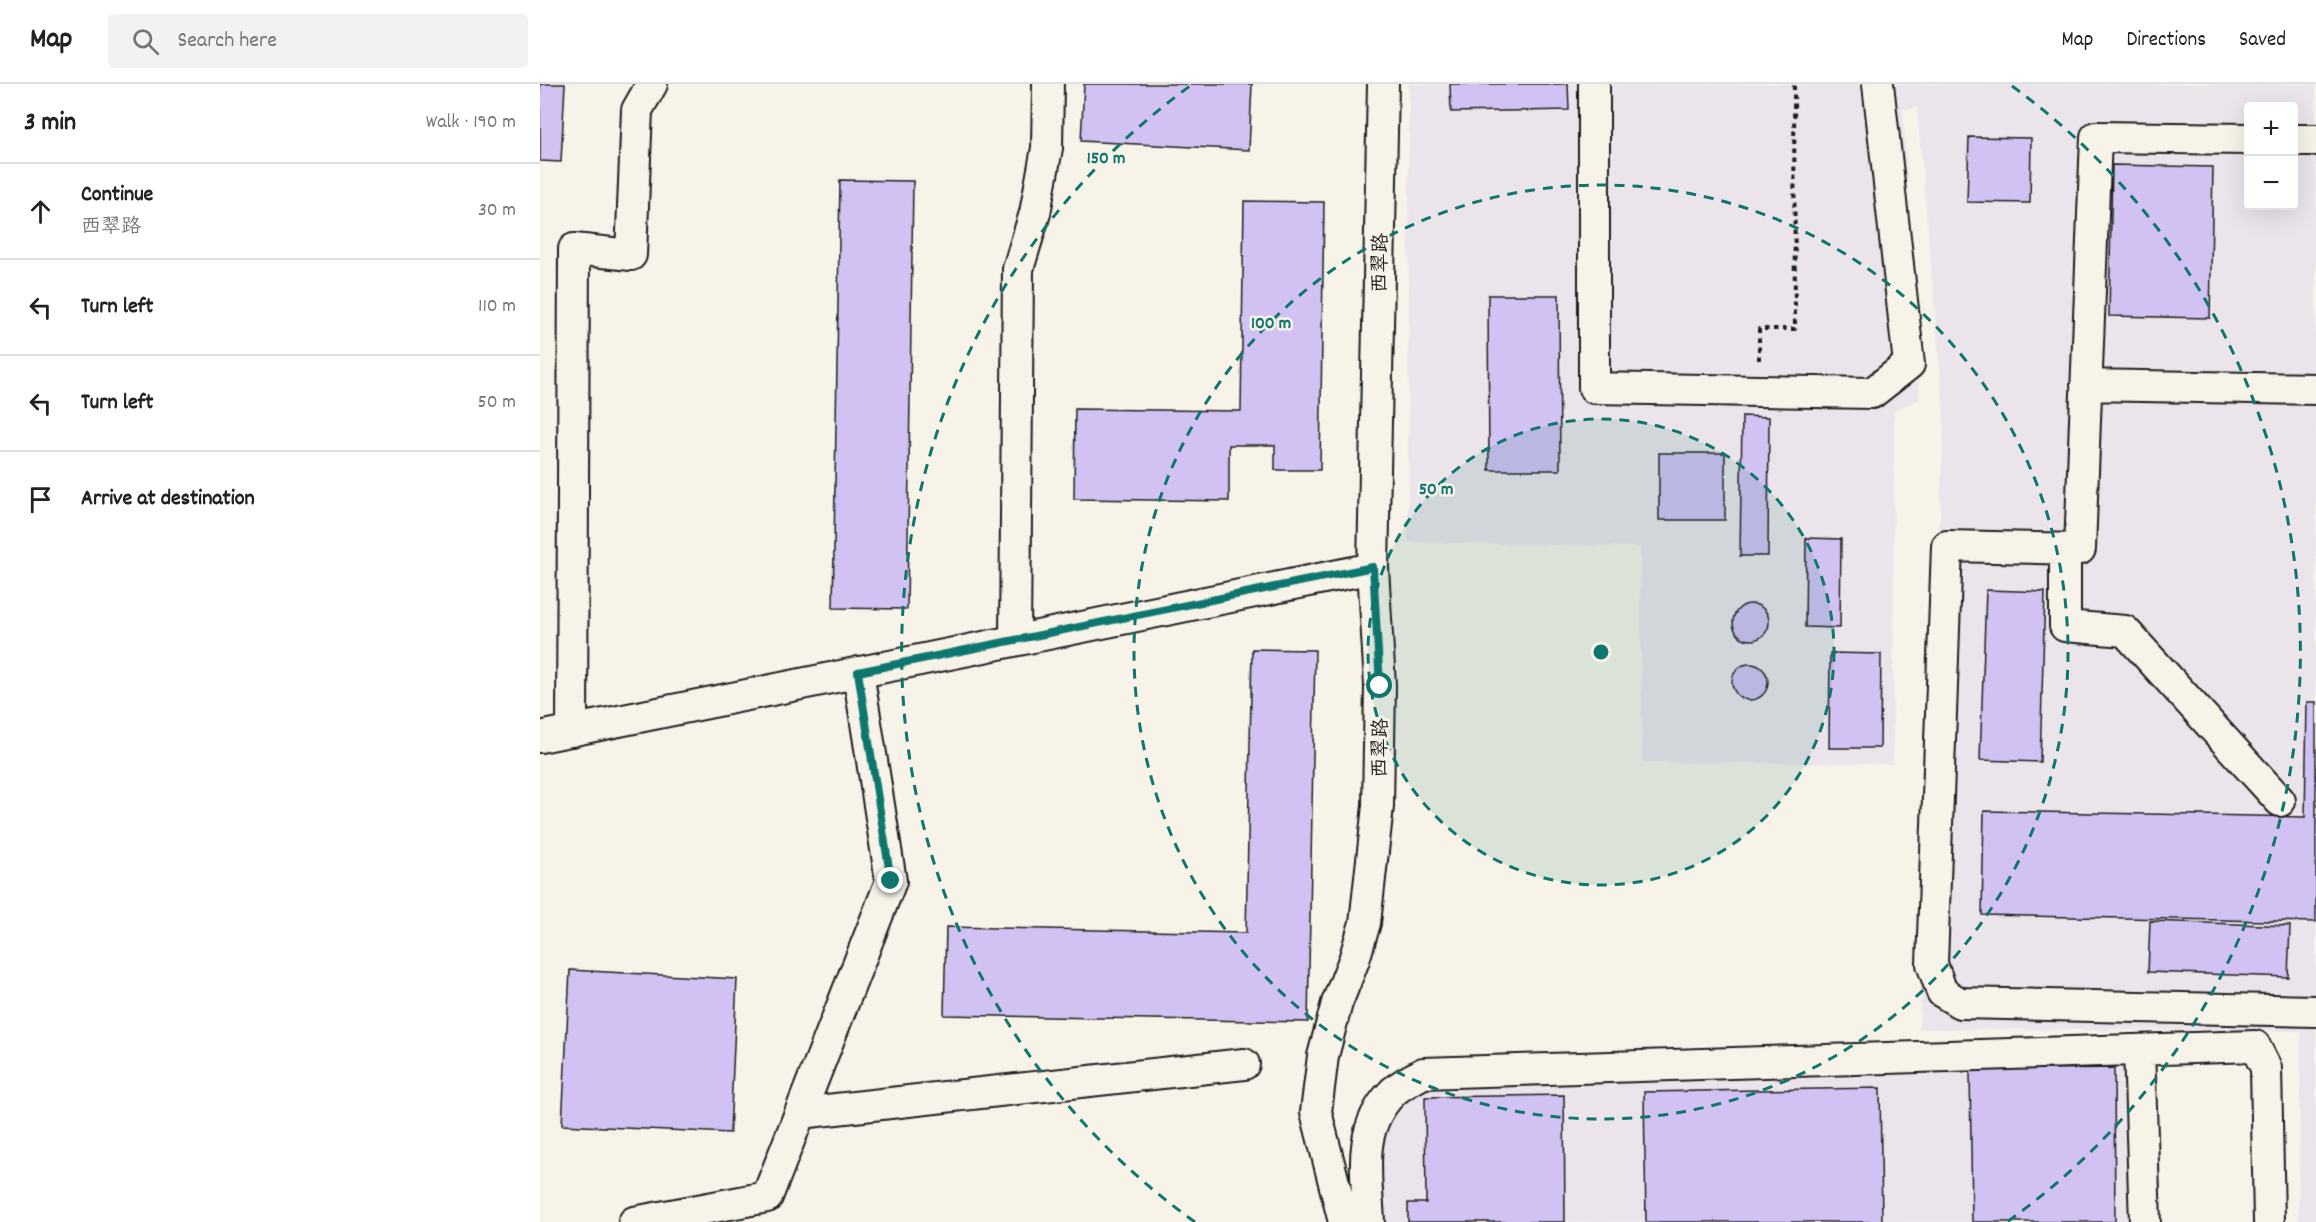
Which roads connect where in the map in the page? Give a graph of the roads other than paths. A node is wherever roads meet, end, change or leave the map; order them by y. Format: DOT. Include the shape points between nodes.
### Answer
graph roads {
  1 [pos="652,84"];
  2 [pos="1048,84"];
  3 [pos="1383,84"];
  4 [pos="1594,84"];
  5 [pos="1878,84"];
  6 [pos="2244,140"];
  7 [pos="2298,140"];
  8 [pos="2316,140"];
  9 [pos="2086,385"];
  10 [pos="2316,389"];
  11 [pos="2065,549"];
  12 [pos="1373,567"];
  13 [pos="1014,640"];
  14 [pos="858,672"];
  15 [pos="572,731"];
  16 [pos="540,737"];
  17 [pos="2280,801"];
  18 [pos="2316,1011"];
  19 [pos="2139,1050"];
  20 [pos="1244,1064"];
  21 [pos="800,1113"];
  22 [pos="634,1222"];
  23 [pos="1344,1222"];
  24 [pos="1369,1222"];
  25 [pos="2145,1222"];
  26 [pos="2269,1222"];
  1 -- 15 [label="street" via="638,110 631,255 574,249"];
  2 -- 13 [label="street" via="1047,148 1035,213 1018,269"];
  3 -- 12 [label="street, 西翠路"];
  4 -- 5 [label="street" via="1594,388 1872,393 1909,364"];
  6 -- 9 [label="street" via="2096,137"];
  7 -- 8 [label="street"];
  9 -- 10 [label="street"];
  9 -- 11 [label="street" via="2080,549"];
  11 -- 17 [label="street" via="2065,626 2125,631"];
  11 -- 18 [label="street" via="1947,546 1932,964 1942,992 1960,1003"];
  12 -- 13 [label="street"];
  12 -- 23 [label="street, 西翠路" via="1380,686 1378,806 1365,923 1323,1056 1316,1112"];
  13 -- 14 [label="street"];
  14 -- 15 [label="street"];
  14 -- 21 [label="street" via="891,881"];
  15 -- 16 [label="street"];
  19 -- 24 [label="street" via="1423,1073 1392,1092 1376,1114 1365,1144"];
  19 -- 25 [label="street"];
  19 -- 26 [label="street" via="2255,1046 2266,1068"];
  20 -- 21 [label="street"];
  21 -- 22 [label="street" via="767,1197"];
}
